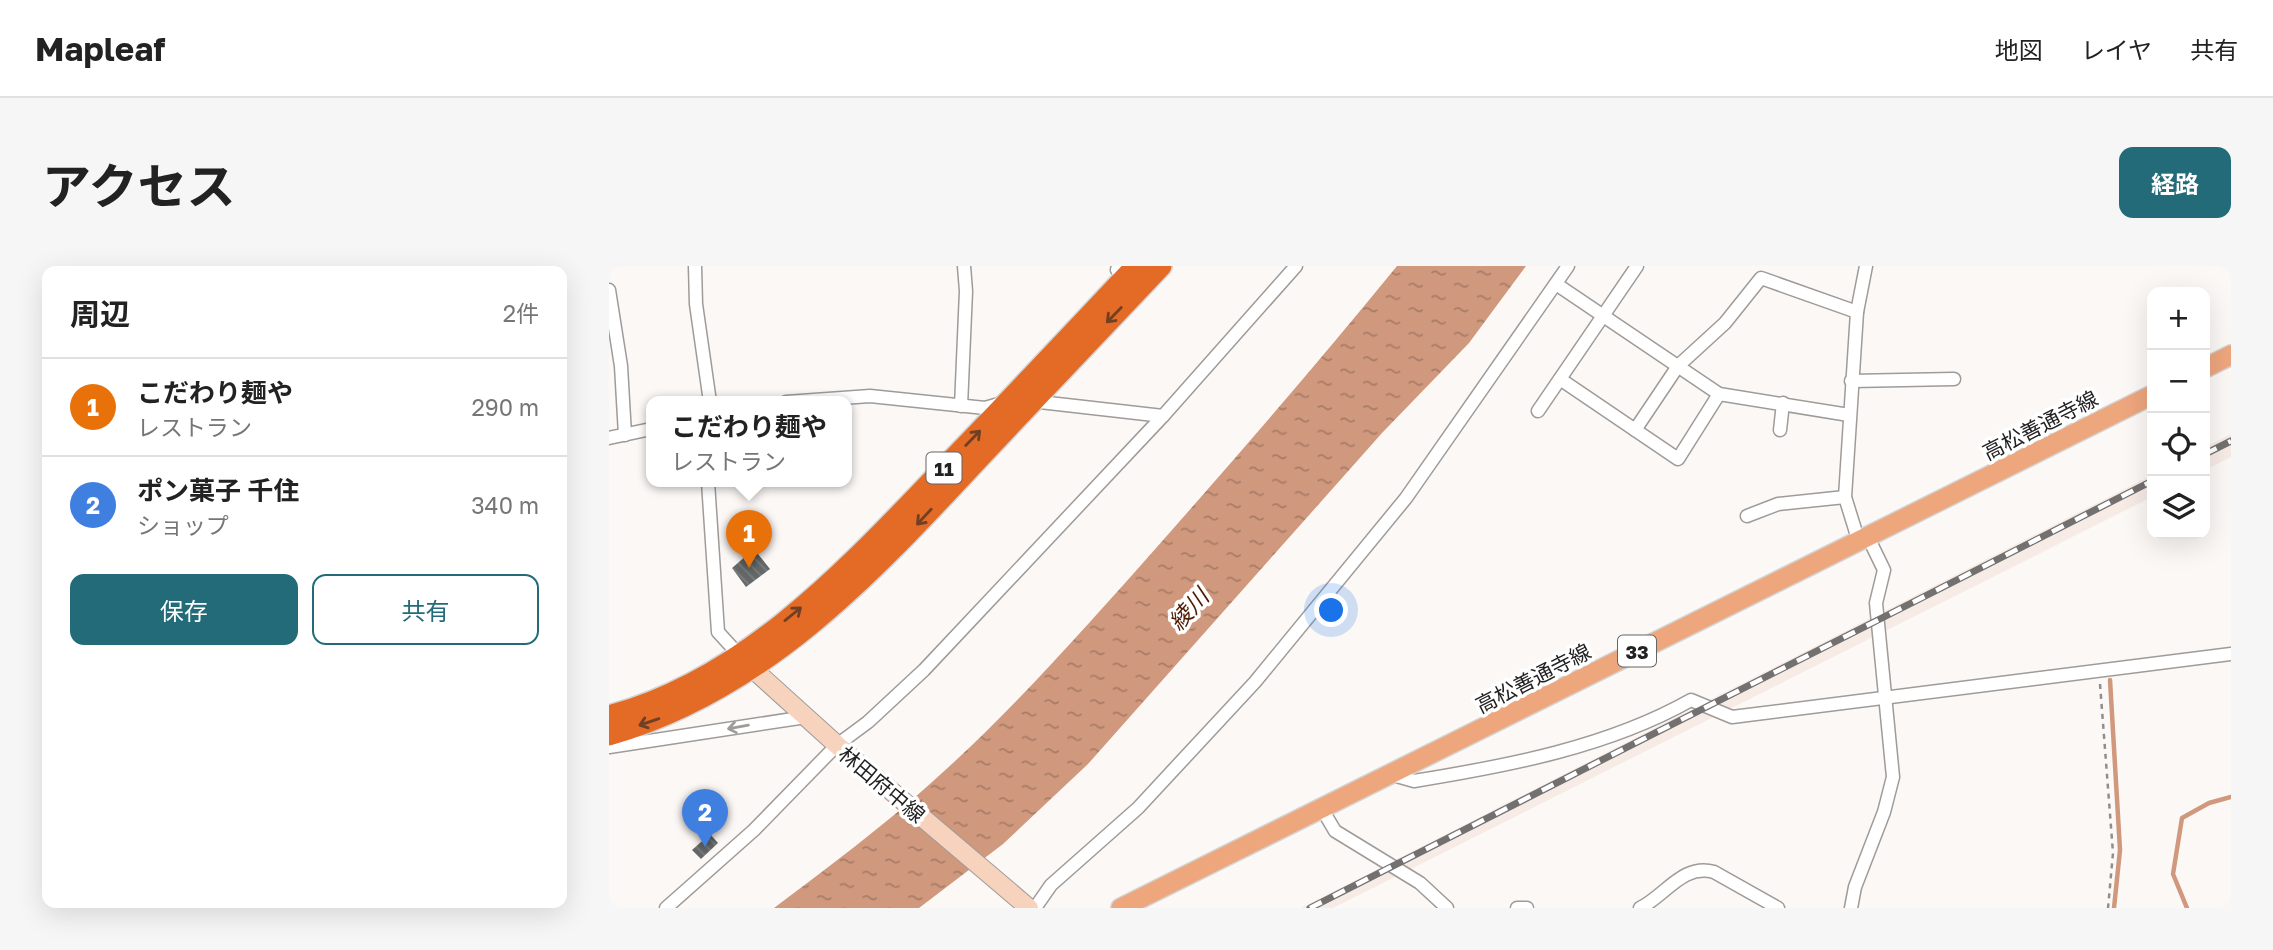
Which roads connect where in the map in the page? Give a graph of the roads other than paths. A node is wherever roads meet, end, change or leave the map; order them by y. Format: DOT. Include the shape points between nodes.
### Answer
graph roads {
  1 [pos="695,266"];
  2 [pos="964,266"];
  3 [pos="1161,266"];
  4 [pos="1296,266"];
  5 [pos="1568,266"];
  6 [pos="1637,266"];
  7 [pos="1866,266"];
  8 [pos="1124,267"];
  9 [pos="1556,284"];
  10 [pos="609,290"];
  11 [pos="1857,312"];
  12 [pos="1603,316"];
  13 [pos="2231,355"];
  14 [pos="1678,366"];
  15 [pos="2210,366"];
  16 [pos="1560,379"];
  17 [pos="1954,379"];
  18 [pos="1851,381"];
  19 [pos="1719,394"];
  20 [pos="709,396"];
  21 [pos="852,397"];
  22 [pos="2147,397"];
  23 [pos="1033,401"];
  24 [pos="1008,402"];
  25 [pos="1783,403"];
  26 [pos="961,406"];
  27 [pos="1538,411"];
  28 [pos="1849,415"];
  29 [pos="1163,416"];
  30 [pos="646,430"];
  31 [pos="1635,430"];
  32 [pos="1780,430"];
  33 [pos="625,435"];
  34 [pos="609,438"];
  35 [pos="708,487"];
  36 [pos="1845,497"];
  37 [pos="1747,516"];
  38 [pos="1863,537"];
  39 [pos="2231,653"];
  40 [pos="746,663"];
  41 [pos="1884,696"];
  42 [pos="609,716"];
  43 [pos="806,717"];
  44 [pos="609,735"];
  45 [pos="609,747"];
  46 [pos="841,749"];
  47 [pos="1393,775"];
  48 [pos="1322,809"];
  49 [pos="1028,906"];
  50 [pos="666,908"];
  51 [pos="1121,908"];
  52 [pos="1447,908"];
  53 [pos="1517,908"];
  54 [pos="1527,908"];
  55 [pos="1640,908"];
  56 [pos="1778,908"];
  57 [pos="1851,908"];
  1 -- 20 [label="street"];
  2 -- 26 [label="street"];
  3 -- 23 [label="highway, 11, one-way"];
  4 -- 29 [label="street"];
  5 -- 9 [label="street"];
  6 -- 12 [label="street"];
  7 -- 11 [label="street"];
  8 -- 24 [label="highway, 11"];
  9 -- 12 [label="street"];
  9 -- 49 [label="street" via="1406,498 1255,682 1138,808"];
  10 -- 33 [label="street" via="621,366"];
  11 -- 14 [label="street" via="1761,278 1725,323"];
  11 -- 18 [label="street"];
  12 -- 14 [label="street"];
  12 -- 16 [label="street"];
  13 -- 15 [label="main road"];
  14 -- 19 [label="street"];
  14 -- 31 [label="street"];
  16 -- 27 [label="street"];
  16 -- 31 [label="street"];
  17 -- 18 [label="street"];
  18 -- 28 [label="street"];
  19 -- 25 [label="street"];
  19 -- 31 [label="street" via="1678,459"];
  21 -- 26 [label="street"];
  22 -- 38 [label="main road, 高松善通寺線 / 33"];
  23 -- 24 [label="street"];
  23 -- 29 [label="street"];
  23 -- 40 [label="highway, 11, one-way" via="886,558 821,618"];
  24 -- 26 [label="street" via="985,408"];
  40 -- 24 [label="highway, 11, one-way"];
  25 -- 28 [label="street"];
  25 -- 32 [label="street"];
  28 -- 36 [label="street"];
  29 -- 46 [label="street" via="924,670"];
  30 -- 33 [label="street"];
  33 -- 34 [label="street"];
  35 -- 40 [label="street" via="718,632"];
  36 -- 37 [label="street" via="1784,496"];
  36 -- 38 [label="street"];
  38 -- 41 [label="street" via="1884,570 1875,603"];
  38 -- 47 [label="main road, 高松善通寺線 / 33"];
  39 -- 41 [label="street"];
  40 -- 42 [label="highway, 11"];
  40 -- 43 [label="main road, 林田府中線"];
  40 -- 44 [label="highway, 11, one-way" via="665,717"];
  41 -- 47 [label="street" via="1732,717 1691,700 1628,732 1545,754 1413,781"];
  41 -- 57 [label="street" via="1893,778"];
  43 -- 45 [label="street, one-way"];
  43 -- 46 [label="main road, 林田府中線"];
  46 -- 49 [label="main road, 林田府中線"];
  46 -- 50 [label="street"];
  47 -- 48 [label="main road, 高松善通寺線 / 33"];
  48 -- 51 [label="main road, 高松善通寺線 / 33"];
  48 -- 52 [label="street" via="1335,831 1420,883"];
  53 -- 54 [label="street"];
  55 -- 56 [label="street" via="1675,880 1703,869"];
}
